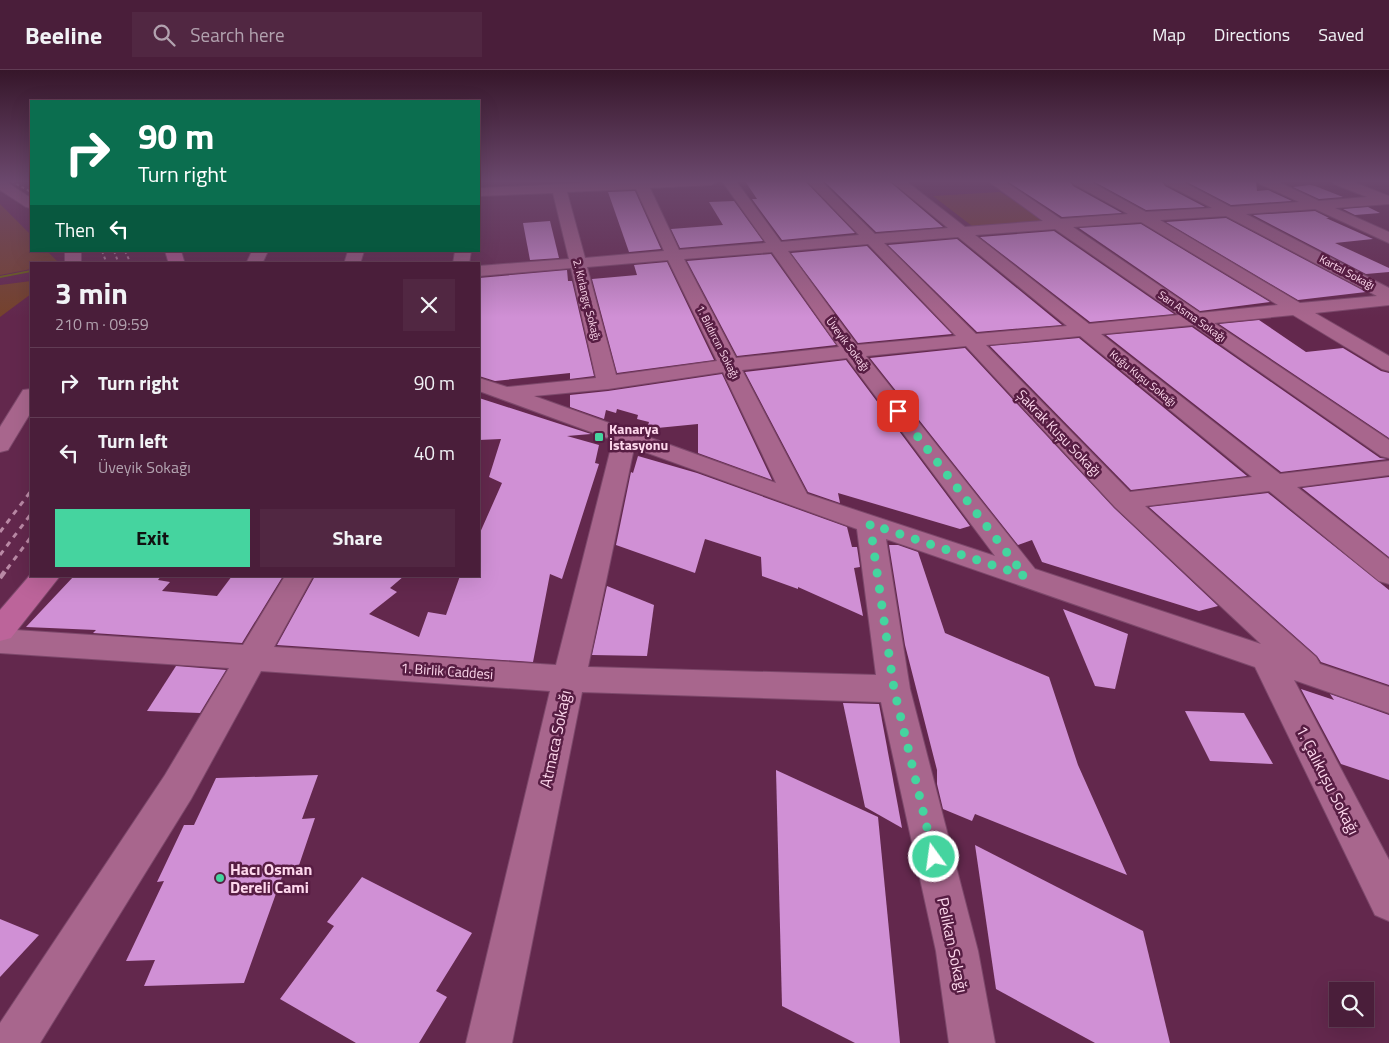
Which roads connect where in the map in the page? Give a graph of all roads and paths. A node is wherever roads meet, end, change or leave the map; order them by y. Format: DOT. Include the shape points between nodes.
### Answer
graph roads {
  1 [pos="569,226"];
  2 [pos="660,226"];
  3 [pos="762,226"];
  4 [pos="859,226"];
  5 [pos="955,226"];
  6 [pos="1035,226"];
  7 [pos="1064,226"];
  8 [pos="1159,226"];
  9 [pos="1260,226"];
  10 [pos="1365,226"];
  11 [pos="963,233"];
  12 [pos="1389,238"];
  13 [pos="872,240"];
  14 [pos="777,248"];
  15 [pos="674,256"];
  16 [pos="578,264"];
  17 [pos="480,271"];
  18 [pos="1389,295"];
  19 [pos="1389,300"];
  20 [pos="1295,309"];
  21 [pos="1196,319"];
  22 [pos="1084,330"];
  23 [pos="970,339"];
  24 [pos="852,351"];
  25 [pos="730,365"];
  26 [pos="1389,365"];
  27 [pos="608,383"];
  28 [pos="491,388"];
  29 [pos="30,397"];
  30 [pos="625,437"];
  31 [pos="0,445"];
  32 [pos="1389,451"];
  33 [pos="1389,468"];
  34 [pos="1275,483"];
  35 [pos="797,499"];
  36 [pos="1124,501"];
  37 [pos="870,524"];
  38 [pos="1389,574"];
  39 [pos="1025,576"];
  40 [pos="45,577"];
  41 [pos="298,577"];
  42 [pos="0,630"];
  43 [pos="0,641"];
  44 [pos="251,658"];
  45 [pos="1266,658"];
  46 [pos="1313,674"];
  47 [pos="569,679"];
  48 [pos="894,689"];
  49 [pos="1389,700"];
  50 [pos="1389,901"];
  51 [pos="14,1043"];
  52 [pos="489,1043"];
  53 [pos="972,1043"];
  1 -- 16 [label="street, 2. Kırlangıç Sokağı"];
  2 -- 15 [label="street, 1. Bıldırcın Sokağı"];
  3 -- 14 [label="street, Üveyik Sokağı"];
  4 -- 13 [label="street, Şakrak Kuşu Sokağı"];
  5 -- 11 [label="street, Kuğu Kuşu Sokağı"];
  6 -- 11 [label="street"];
  7 -- 21 [label="street, Sarı Asma Sokağı"];
  8 -- 20 [label="street"];
  9 -- 18 [label="street, Kartal Sokağı"];
  10 -- 12 [label="street"];
  11 -- 13 [label="street"];
  11 -- 22 [label="street, Kuğu Kuşu Sokağı"];
  13 -- 14 [label="street"];
  13 -- 23 [label="street, Şakrak Kuşu Sokağı"];
  14 -- 15 [label="street"];
  14 -- 24 [label="street, Üveyik Sokağı"];
  15 -- 16 [label="street"];
  15 -- 25 [label="street, 1. Bıldırcın Sokağı"];
  16 -- 17 [label="street"];
  16 -- 27 [label="street, 2. Kırlangıç Sokağı"];
  19 -- 20 [label="street"];
  20 -- 21 [label="street"];
  20 -- 26 [label="street"];
  21 -- 22 [label="street"];
  21 -- 32 [label="street, Sarı Asma Sokağı"];
  22 -- 23 [label="street"];
  22 -- 34 [label="street, Kuğu Kuşu Sokağı"];
  23 -- 24 [label="street"];
  23 -- 36 [label="street, Şakrak Kuşu Sokağı"];
  24 -- 25 [label="street"];
  24 -- 39 [label="street, Üveyik Sokağı"];
  25 -- 27 [label="street"];
  25 -- 35 [label="street, 1. Bıldırcın Sokağı"];
  27 -- 28 [label="street"];
  28 -- 30 [label="street"];
  29 -- 31 [label="street"];
  30 -- 35 [label="street"];
  30 -- 47 [label="street, Atmaca Sokağı"];
  33 -- 34 [label="street"];
  34 -- 36 [label="street"];
  34 -- 38 [label="street, Kuğu Kuşu Sokağı"];
  35 -- 37 [label="street"];
  36 -- 46 [label="street, Şakrak Kuşu Sokağı"];
  37 -- 39 [label="street"];
  37 -- 48 [label="street, Pelikan Sokağı"];
  39 -- 45 [label="street"];
  40 -- 42 [label="main road"];
  41 -- 44 [label="street"];
  43 -- 44 [label="street, 1. Birlik Caddesi"];
  44 -- 47 [label="street, 1. Birlik Caddesi"];
  44 -- 51 [label="street" via="178,787"];
  45 -- 46 [label="street"];
  45 -- 50 [label="street, 1. Çalıkuşu Sokağı"];
  46 -- 49 [label="street"];
  47 -- 48 [label="street, 1. Birlik Caddesi"];
  47 -- 52 [label="street, Atmaca Sokağı"];
  48 -- 53 [label="street, Pelikan Sokağı" via="957,951"];
}
